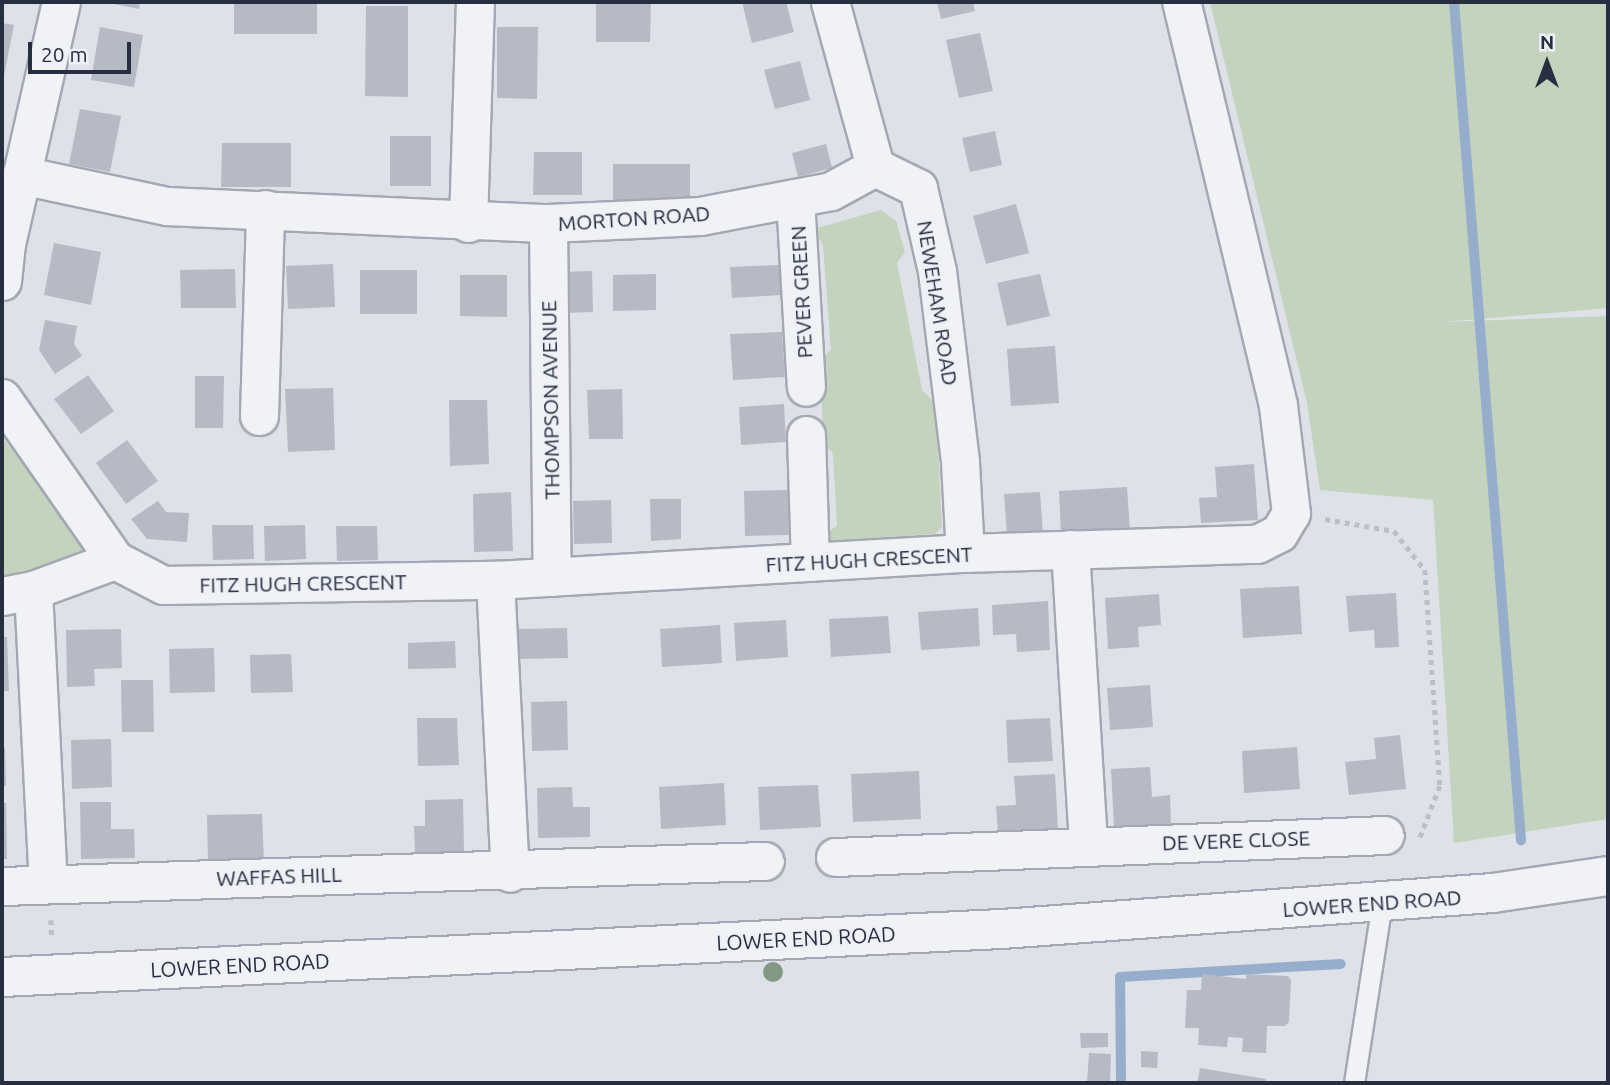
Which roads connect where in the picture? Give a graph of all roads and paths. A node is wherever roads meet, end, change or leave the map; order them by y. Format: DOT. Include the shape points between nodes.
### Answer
graph roads {
  1 [pos="61,2"];
  2 [pos="475,2"];
  3 [pos="830,2"];
  4 [pos="1181,2"];
  5 [pos="875,167"];
  6 [pos="14,182"];
  7 [pos="796,198"];
  8 [pos="265,209"];
  9 [pos="468,223"];
  10 [pos="548,223"];
  11 [pos="2,281"];
  12 [pos="806,387"];
  13 [pos="2,398"];
  14 [pos="259,416"];
  15 [pos="806,435"];
  16 [pos="1070,549"];
  17 [pos="965,553"];
  18 [pos="115,560"];
  19 [pos="810,562"];
  20 [pos="552,577"];
  21 [pos="495,580"];
  22 [pos="17,593"];
  23 [pos="1385,835"];
  24 [pos="1088,845"];
  25 [pos="835,857"];
  26 [pos="765,861"];
  27 [pos="510,873"];
  28 [pos="1608,876"];
  29 [pos="48,884"];
  30 [pos="2,886"];
  31 [pos="1382,903"];
  32 [pos="54,974"];
  33 [pos="2,977"];
  34 [pos="1354,1083"];
  1 -- 6 [label="street"];
  2 -- 9 [label="street"];
  3 -- 5 [label="street"];
  4 -- 16 [label="street, FITZ HUGH CRESCENT" via="1278,405 1291,513 1279,533 1257,544"];
  5 -- 7 [label="street, MORTON ROAD" via="831,191"];
  5 -- 17 [label="street, NEWEHAM ROAD" via="918,188 921,200 937,271 960,462"];
  6 -- 8 [label="street, MORTON ROAD" via="167,206"];
  6 -- 11 [label="street"];
  7 -- 10 [label="street, MORTON ROAD" via="701,216"];
  7 -- 12 [label="street, PEVER GREEN"];
  8 -- 9 [label="street, MORTON ROAD"];
  8 -- 14 [label="street"];
  9 -- 10 [label="street, MORTON ROAD"];
  10 -- 20 [label="street, THOMPSON AVENUE"];
  13 -- 18 [label="street, FITZ HUGH CRESCENT"];
  15 -- 19 [label="street"];
  16 -- 17 [label="street, FITZ HUGH CRESCENT"];
  16 -- 24 [label="street"];
  17 -- 19 [label="street, FITZ HUGH CRESCENT"];
  18 -- 21 [label="street, FITZ HUGH CRESCENT" via="163,585"];
  18 -- 22 [label="street"];
  19 -- 20 [label="street, FITZ HUGH CRESCENT"];
  20 -- 21 [label="street, FITZ HUGH CRESCENT"];
  21 -- 27 [label="street"];
  22 -- 29 [label="street"];
  23 -- 24 [label="street, DE VERE CLOSE"];
  24 -- 25 [label="street, DE VERE CLOSE"];
  26 -- 27 [label="street, WAFFAS HILL"];
  27 -- 29 [label="street, WAFFAS HILL"];
  28 -- 31 [label="street, LOWER END ROAD"];
  29 -- 30 [label="street, WAFFAS HILL"];
  29 -- 32 [label="path"];
  31 -- 32 [label="street, LOWER END ROAD" via="1002,929"];
  31 -- 34 [label="lane"];
  32 -- 33 [label="street, LOWER END ROAD"];
}
